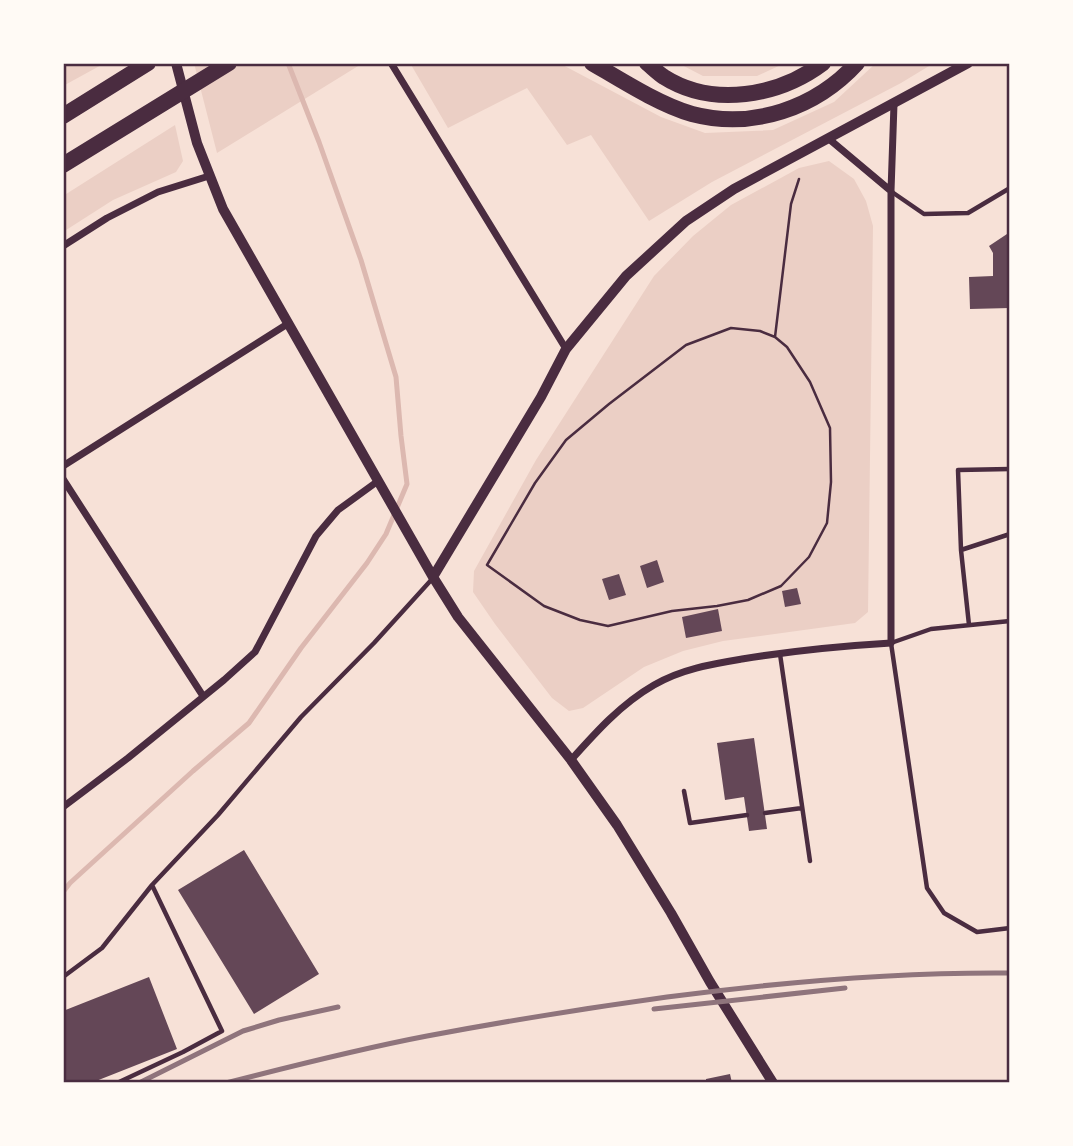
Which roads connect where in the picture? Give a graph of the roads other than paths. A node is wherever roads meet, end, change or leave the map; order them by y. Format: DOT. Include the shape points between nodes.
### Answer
graph roads {
  1 [pos="148,63"];
  2 [pos="176,63"];
  3 [pos="229,63"];
  4 [pos="391,63"];
  5 [pos="592,63"];
  6 [pos="647,63"];
  7 [pos="823,63"];
  8 [pos="858,63"];
  9 [pos="968,63"];
  10 [pos="894,104"];
  11 [pos="63,116"];
  12 [pos="829,139"];
  13 [pos="63,165"];
  14 [pos="209,176"];
  15 [pos="1010,188"];
  16 [pos="891,191"];
  17 [pos="63,246"];
  18 [pos="289,323"];
  19 [pos="566,349"];
  20 [pos="63,466"];
  21 [pos="1010,469"];
  22 [pos="63,479"];
  23 [pos="381,485"];
  24 [pos="1010,534"];
  25 [pos="961,550"];
  26 [pos="433,577"];
  27 [pos="1010,621"];
  28 [pos="969,625"];
  29 [pos="891,643"];
  30 [pos="780,654"];
  31 [pos="203,696"];
  32 [pos="570,760"];
  33 [pos="684,791"];
  34 [pos="63,807"];
  35 [pos="802,808"];
  36 [pos="765,813"];
  37 [pos="747,815"];
  38 [pos="810,861"];
  39 [pos="152,885"];
  40 [pos="1010,928"];
  41 [pos="63,977"];
  42 [pos="772,1080"];
  43 [pos="1010,1082"];
  44 [pos="117,1083"];
  45 [pos="996,1083"];
  1 -- 11 [label="highway"];
  2 -- 14 [label="street"];
  3 -- 13 [label="highway"];
  4 -- 19 [label="street"];
  5 -- 8 [label="highway" via="679,109 730,119 758,118 795,108"];
  6 -- 7 [label="highway" via="684,86 724,95 778,87"];
  9 -- 10 [label="street"];
  10 -- 12 [label="street"];
  10 -- 16 [label="street"];
  12 -- 16 [label="street"];
  12 -- 19 [label="street" via="734,189 686,221 626,276"];
  14 -- 17 [label="street" via="158,192"];
  14 -- 18 [label="street"];
  15 -- 16 [label="lane" via="968,214 924,214"];
  16 -- 29 [label="street"];
  18 -- 20 [label="street"];
  18 -- 23 [label="street"];
  19 -- 26 [label="street"];
  21 -- 25 [label="lane" via="958,470"];
  22 -- 31 [label="street"];
  23 -- 26 [label="street"];
  23 -- 31 [label="street" via="338,510 316,536 256,652"];
  24 -- 25 [label="lane"];
  25 -- 28 [label="lane"];
  26 -- 32 [label="street" via="458,617"];
  26 -- 39 [label="lane"];
  27 -- 28 [label="lane"];
  28 -- 29 [label="lane" via="931,629"];
  29 -- 30 [label="street"];
  29 -- 40 [label="lane" via="927,888 944,913 977,932"];
  30 -- 32 [label="street" via="699,667 655,684 611,716"];
  30 -- 35 [label="lane"];
  31 -- 34 [label="street"];
  32 -- 42 [label="street" via="617,825"];
  33 -- 37 [label="lane" via="690,823"];
  35 -- 36 [label="lane"];
  35 -- 38 [label="lane"];
  39 -- 41 [label="lane" via="102,948"];
  39 -- 44 [label="lane" via="222,1031"];
  43 -- 45 [label="lane"];
}
